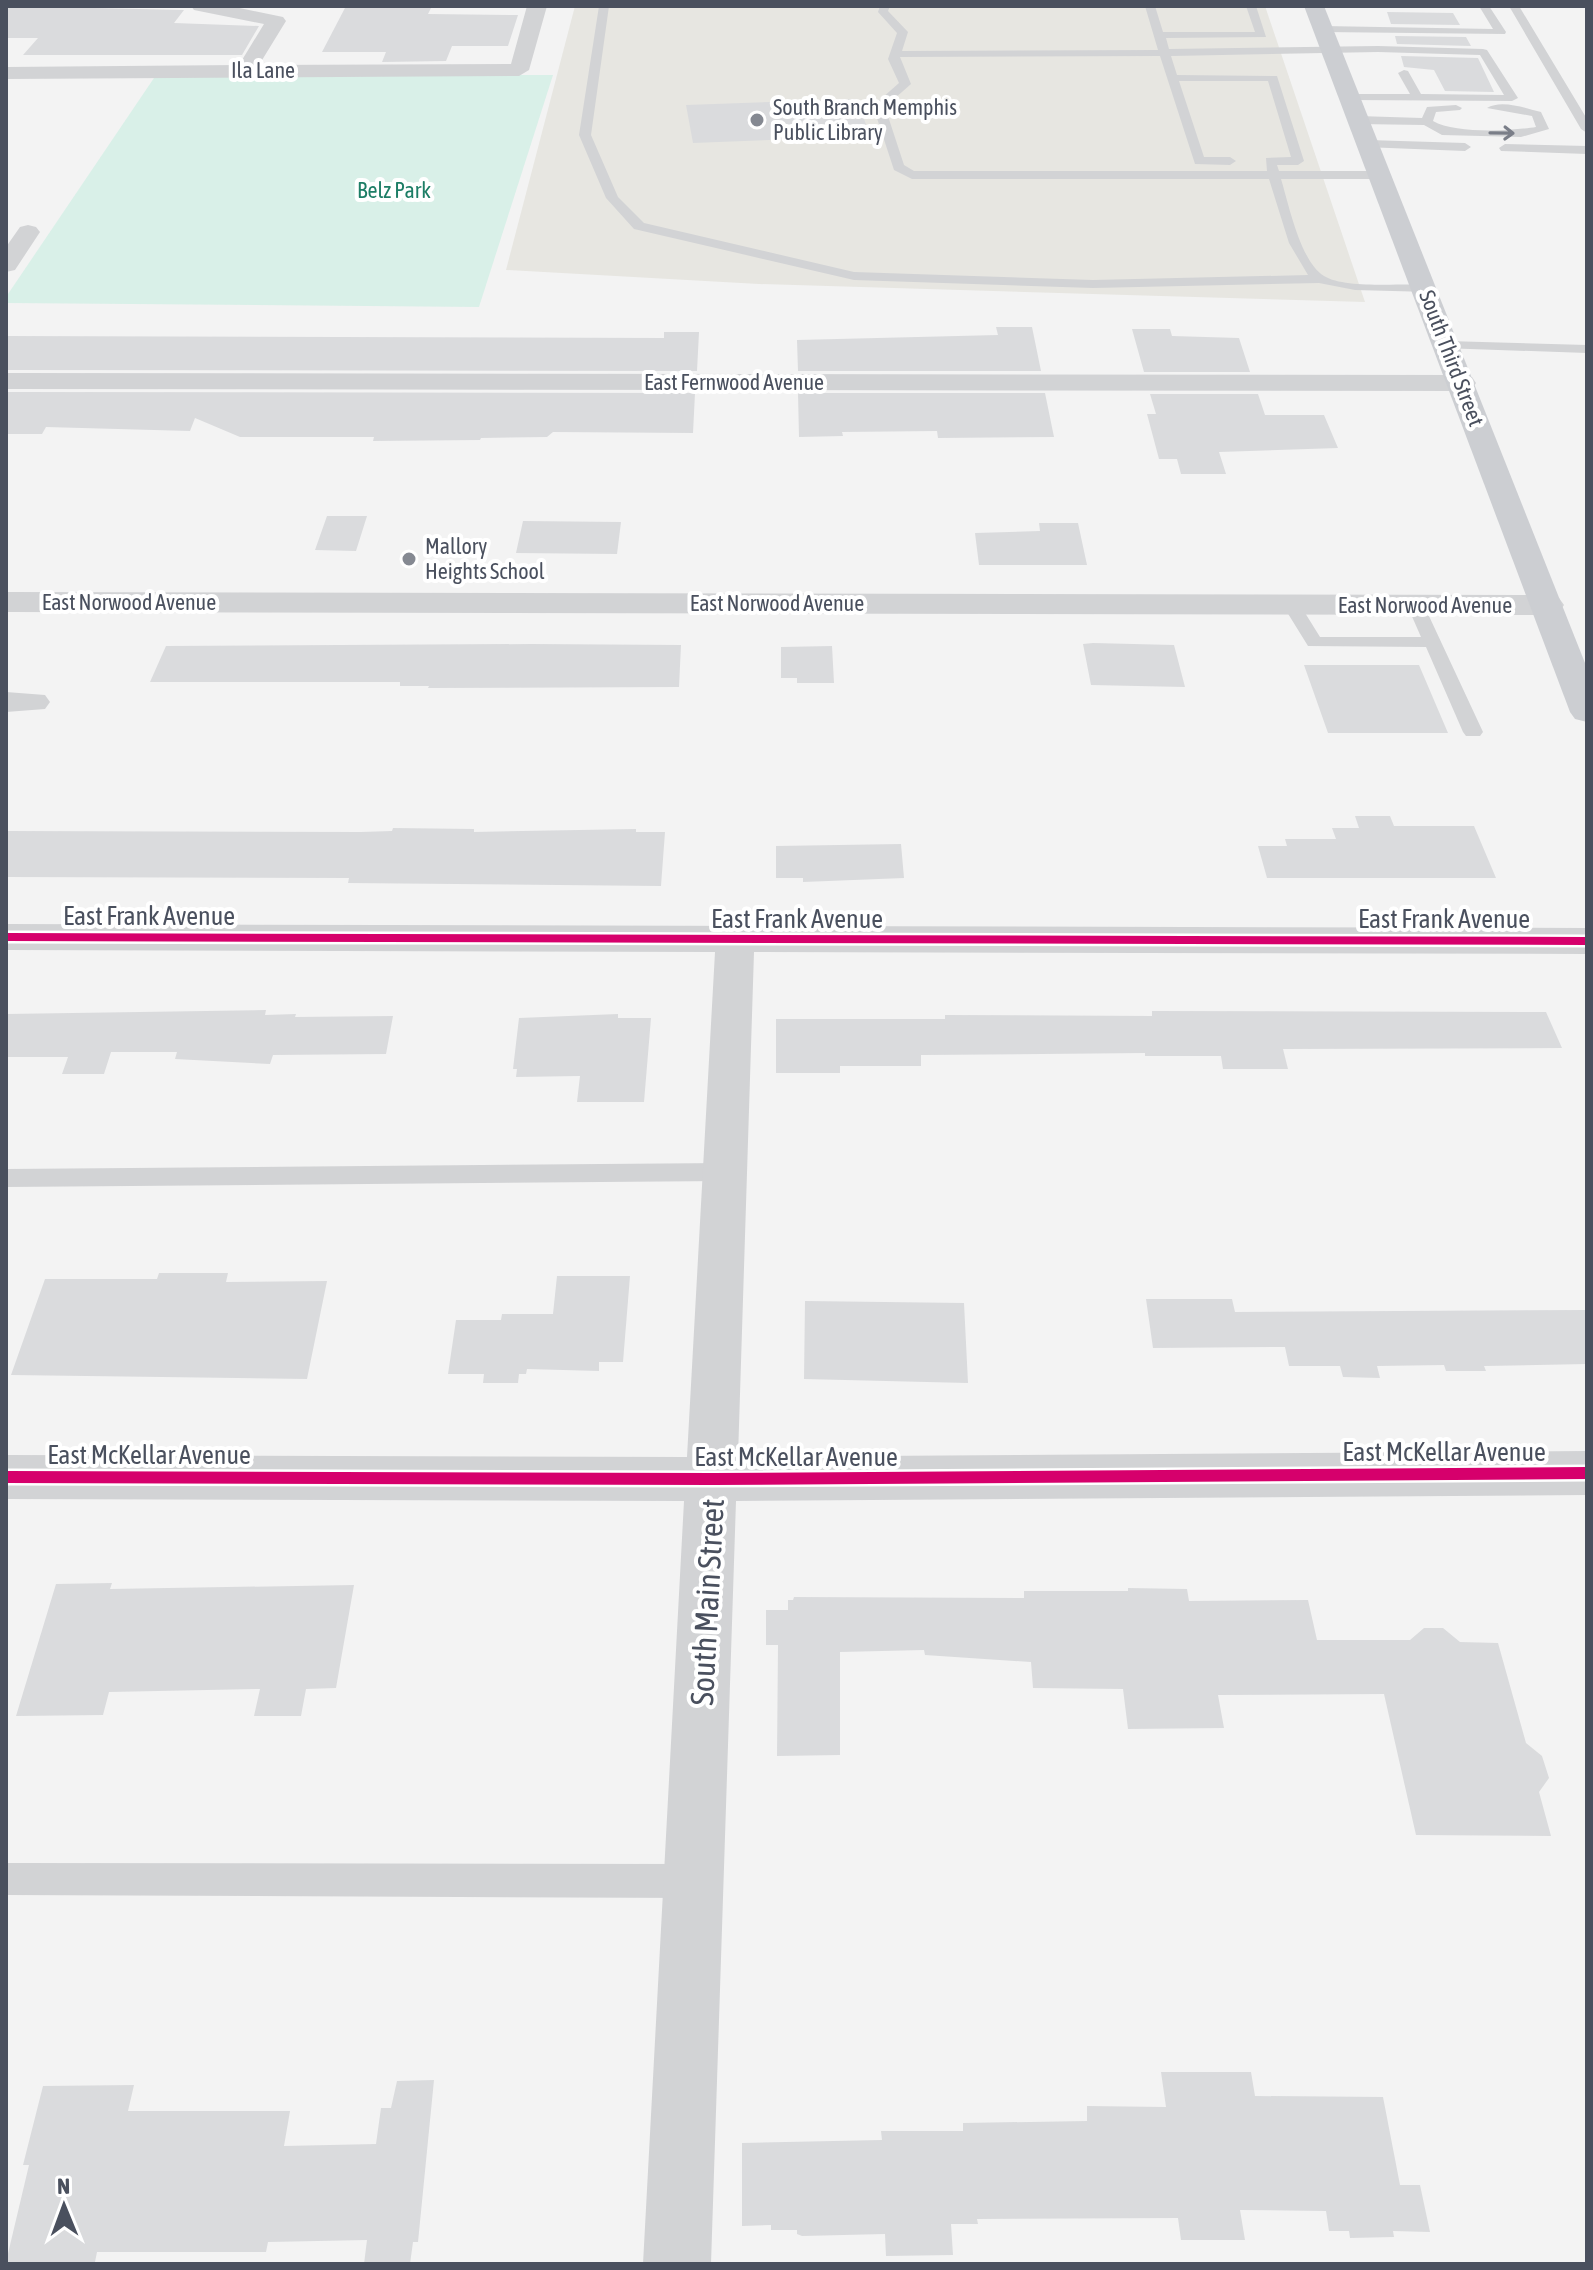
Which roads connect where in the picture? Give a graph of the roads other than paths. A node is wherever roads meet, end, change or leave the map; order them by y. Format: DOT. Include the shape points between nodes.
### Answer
graph roads {
  1 [pos="201,6"];
  2 [pos="537,6"];
  3 [pos="604,6"];
  4 [pos="885,6"];
  5 [pos="1150,6"];
  6 [pos="1251,6"];
  7 [pos="1484,6"];
  8 [pos="1514,6"];
  9 [pos="1323,29"];
  10 [pos="1158,35"];
  11 [pos="1164,53"];
  12 [pos="895,54"];
  13 [pos="246,70"];
  14 [pos="6,73"];
  15 [pos="1404,73"];
  16 [pos="1172,78"];
  17 [pos="1418,98"];
  18 [pos="1358,120"];
  19 [pos="1427,122"];
  20 [pos="1587,129"];
  21 [pos="1473,147"];
  22 [pos="1488,147"];
  23 [pos="1587,150"];
  24 [pos="1241,161"];
  25 [pos="1255,161"];
  26 [pos="1272,168"];
  27 [pos="1380,175"];
  28 [pos="28,232"];
  29 [pos="6,265"];
  30 [pos="1320,279"];
  31 [pos="1425,289"];
  32 [pos="1447,345"];
  33 [pos="1587,349"];
  34 [pos="6,381"];
  35 [pos="1462,383"];
  36 [pos="6,602"];
  37 [pos="1291,604"];
  38 [pos="1416,605"];
  39 [pos="1548,605"];
  40 [pos="1433,642"];
  41 [pos="1587,712"];
  42 [pos="1473,732"];
  43 [pos="6,937"];
  44 [pos="735,941"];
  45 [pos="1587,941"];
  46 [pos="725,1172"];
  47 [pos="6,1178"];
  48 [pos="1587,1473"];
  49 [pos="6,1477"];
  50 [pos="713,1479"];
  51 [pos="6,1879"];
  52 [pos="694,1881"];
  53 [pos="677,2264"];
  1 -- 13 [label="street" via="276,21"];
  2 -- 13 [label="street, Ila Lane" via="519,70"];
  3 -- 30 [label="lane" via="585,135 612,198 639,226 854,276 1093,284"];
  4 -- 12 [label="lane" via="883,12 903,32"];
  5 -- 10 [label="lane"];
  6 -- 10 [label="lane" via="1262,35"];
  7 -- 9 [label="lane" via="1501,32"];
  8 -- 20 [label="lane"];
  9 -- 11 [label="lane"];
  9 -- 17 [label="lane" via="1378,49 1483,52 1512,98"];
  9 -- 18 [label="main road, South Third Street"];
  10 -- 11 [label="lane"];
  11 -- 12 [label="lane"];
  11 -- 16 [label="lane"];
  12 -- 26 [label="lane" via="905,84 879,106 898,167 912,175"];
  13 -- 14 [label="street, Ila Lane"];
  15 -- 17 [label="lane"];
  16 -- 24 [label="lane" via="1199,161"];
  16 -- 26 [label="lane" via="1273,78 1298,161"];
  17 -- 18 [label="lane"];
  18 -- 19 [label="lane"];
  18 -- 21 [label="lane"];
  18 -- 27 [label="main road, South Third Street"];
  19 -- 19 [label="lane, one-way" via="1442,131 1543,129 1537,114 1517,109 1431,109"];
  22 -- 23 [label="lane"];
  25 -- 26 [label="lane"];
  26 -- 27 [label="lane"];
  26 -- 30 [label="lane" via="1303,265"];
  27 -- 31 [label="main road, South Third Street"];
  28 -- 29 [label="street"];
  30 -- 31 [label="lane"];
  31 -- 32 [label="main road, South Third Street"];
  32 -- 33 [label="lane"];
  32 -- 35 [label="main road, South Third Street"];
  34 -- 35 [label="street, East Fernwood Avenue"];
  35 -- 39 [label="main road, South Third Street"];
  36 -- 37 [label="street, East Norwood Avenue"];
  37 -- 38 [label="street, East Norwood Avenue"];
  37 -- 40 [label="lane" via="1314,642"];
  38 -- 39 [label="street, East Norwood Avenue"];
  38 -- 40 [label="lane"];
  39 -- 41 [label="main road, South Third Street"];
  40 -- 42 [label="lane"];
  43 -- 44 [label="street, East Frank Avenue"];
  44 -- 45 [label="street, East Frank Avenue"];
  44 -- 46 [label="street, South Main Street"];
  46 -- 47 [label="lane"];
  46 -- 50 [label="street, South Main Street"];
  48 -- 50 [label="street, East McKellar Avenue"];
  49 -- 50 [label="street, East McKellar Avenue"];
  50 -- 52 [label="street, South Main Street"];
  51 -- 52 [label="lane"];
  52 -- 53 [label="street, South Main Street"];
}
